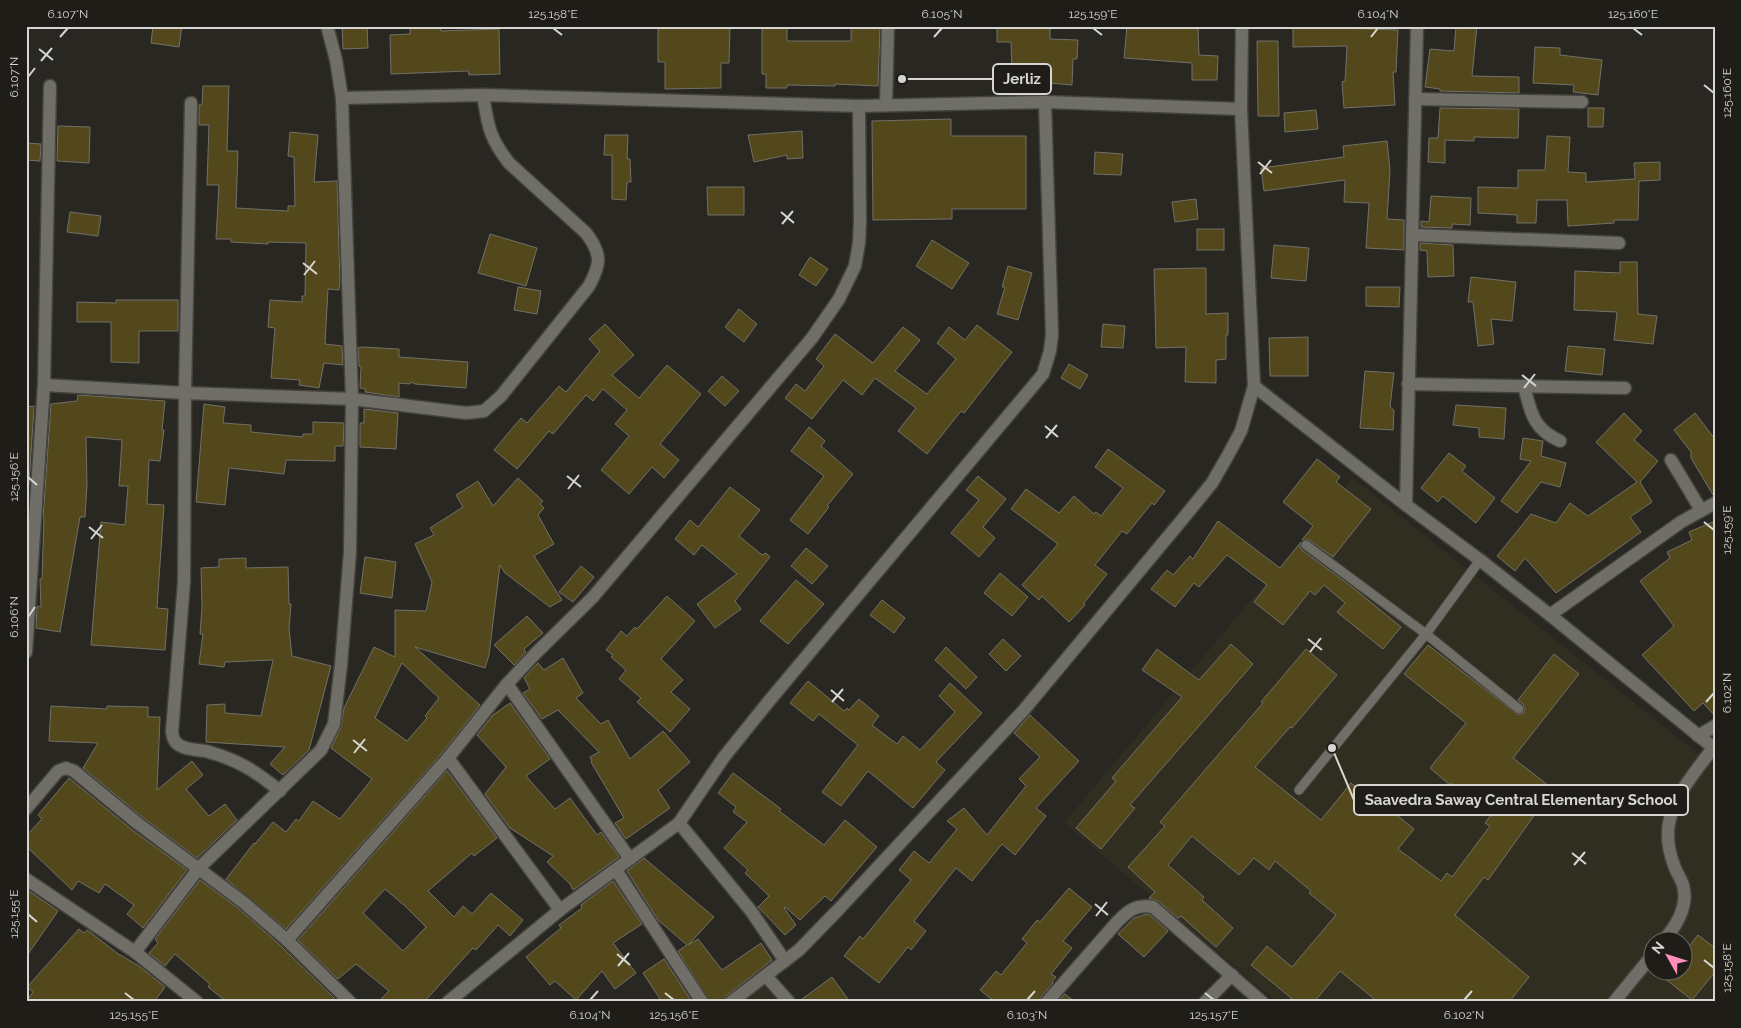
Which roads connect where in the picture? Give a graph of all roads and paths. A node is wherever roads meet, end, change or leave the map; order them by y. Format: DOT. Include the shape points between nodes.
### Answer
graph roads {
  1 [pos="327,26"];
  2 [pos="888,26"];
  3 [pos="1242,26"];
  4 [pos="1417,26"];
  5 [pos="50,86"];
  6 [pos="483,95"];
  7 [pos="342,98"];
  8 [pos="1415,99"];
  9 [pos="1045,102"];
  10 [pos="1582,102"];
  11 [pos="191,103"];
  12 [pos="886,105"];
  13 [pos="859,106"];
  14 [pos="1240,109"];
  15 [pos="1412,235"];
  16 [pos="1619,243"];
  17 [pos="44,384"];
  18 [pos="1408,384"];
  19 [pos="1254,386"];
  20 [pos="1524,386"];
  21 [pos="1625,388"];
  22 [pos="184,393"];
  23 [pos="352,399"];
  24 [pos="1560,441"];
  25 [pos="1671,460"];
  26 [pos="1715,503"];
  27 [pos="1406,505"];
  28 [pos="1701,510"];
  29 [pos="1306,545"];
  30 [pos="1480,560"];
  31 [pos="1550,615"];
  32 [pos="1426,634"];
  33 [pos="26,652"];
  34 [pos="507,684"];
  35 [pos="1519,710"];
  36 [pos="1715,726"];
  37 [pos="1698,736"];
  38 [pos="1714,748"];
  39 [pos="448,758"];
  40 [pos="1299,790"];
  41 [pos="280,792"];
  42 [pos="28,804"];
  43 [pos="679,823"];
  44 [pos="630,859"];
  45 [pos="200,868"];
  46 [pos="616,870"];
  47 [pos="26,879"];
  48 [pos="560,910"];
  49 [pos="1673,930"];
  50 [pos="287,940"];
  51 [pos="135,952"];
  52 [pos="785,961"];
  53 [pos="1644,965"];
  54 [pos="1232,975"];
  55 [pos="766,976"];
  56 [pos="783,999"];
  57 [pos="197,1002"];
  58 [pos="350,1002"];
  59 [pos="448,1002"];
  60 [pos="702,1002"];
  61 [pos="732,1002"];
  62 [pos="1046,1002"];
  63 [pos="1205,1002"];
  64 [pos="1262,1002"];
  65 [pos="1614,1002"];
  1 -- 7 [label="street"];
  2 -- 12 [label="street"];
  3 -- 14 [label="street"];
  4 -- 8 [label="street"];
  5 -- 17 [label="street"];
  6 -- 7 [label="street"];
  6 -- 13 [label="street"];
  6 -- 23 [label="street" via="492,138 509,163 593,243 598,253 595,276 501,396 484,411 466,413"];
  7 -- 23 [label="street"];
  8 -- 10 [label="street"];
  8 -- 15 [label="street"];
  9 -- 12 [label="street"];
  9 -- 14 [label="street"];
  9 -- 43 [label="street" via="1052,334 1043,374 758,715 724,757"];
  11 -- 22 [label="street"];
  12 -- 13 [label="street"];
  13 -- 34 [label="street" via="859,243 855,266 834,307 812,338 593,597"];
  14 -- 19 [label="street"];
  15 -- 16 [label="street"];
  15 -- 18 [label="street"];
  17 -- 22 [label="street"];
  17 -- 33 [label="street"];
  18 -- 20 [label="street"];
  18 -- 27 [label="street"];
  19 -- 27 [label="street"];
  19 -- 52 [label="street" via="1241,431 1227,458 1186,515 1023,711 838,910"];
  20 -- 21 [label="street"];
  20 -- 24 [label="street" via="1536,424 1547,436"];
  22 -- 23 [label="street"];
  22 -- 41 [label="street" via="184,582 173,738 184,748 206,751 239,762"];
  23 -- 41 [label="street" via="350,552 342,665 334,724 321,750"];
  25 -- 28 [label="street"];
  26 -- 28 [label="street"];
  27 -- 30 [label="street"];
  28 -- 31 [label="street"];
  29 -- 32 [label="lane"];
  30 -- 31 [label="street"];
  30 -- 32 [label="lane"];
  31 -- 37 [label="street"];
  32 -- 35 [label="lane"];
  32 -- 40 [label="lane"];
  34 -- 39 [label="street"];
  34 -- 44 [label="street"];
  36 -- 37 [label="street"];
  37 -- 38 [label="street"];
  38 -- 49 [label="street" via="1684,790 1669,822 1669,852 1683,884 1685,898"];
  39 -- 48 [label="street"];
  39 -- 50 [label="street"];
  41 -- 45 [label="street"];
  42 -- 45 [label="street" via="58,771 70,769"];
  43 -- 44 [label="street"];
  43 -- 52 [label="street" via="751,911"];
  44 -- 46 [label="street"];
  45 -- 50 [label="street"];
  45 -- 51 [label="street"];
  46 -- 48 [label="street"];
  46 -- 60 [label="street"];
  47 -- 51 [label="street"];
  48 -- 59 [label="street"];
  50 -- 58 [label="street"];
  51 -- 57 [label="street"];
  52 -- 55 [label="street"];
  53 -- 65 [label="street"];
  54 -- 62 [label="street" via="1153,907 1143,905 1126,912"];
  54 -- 63 [label="street"];
  54 -- 64 [label="street"];
  55 -- 56 [label="street"];
  55 -- 61 [label="street"];
}
